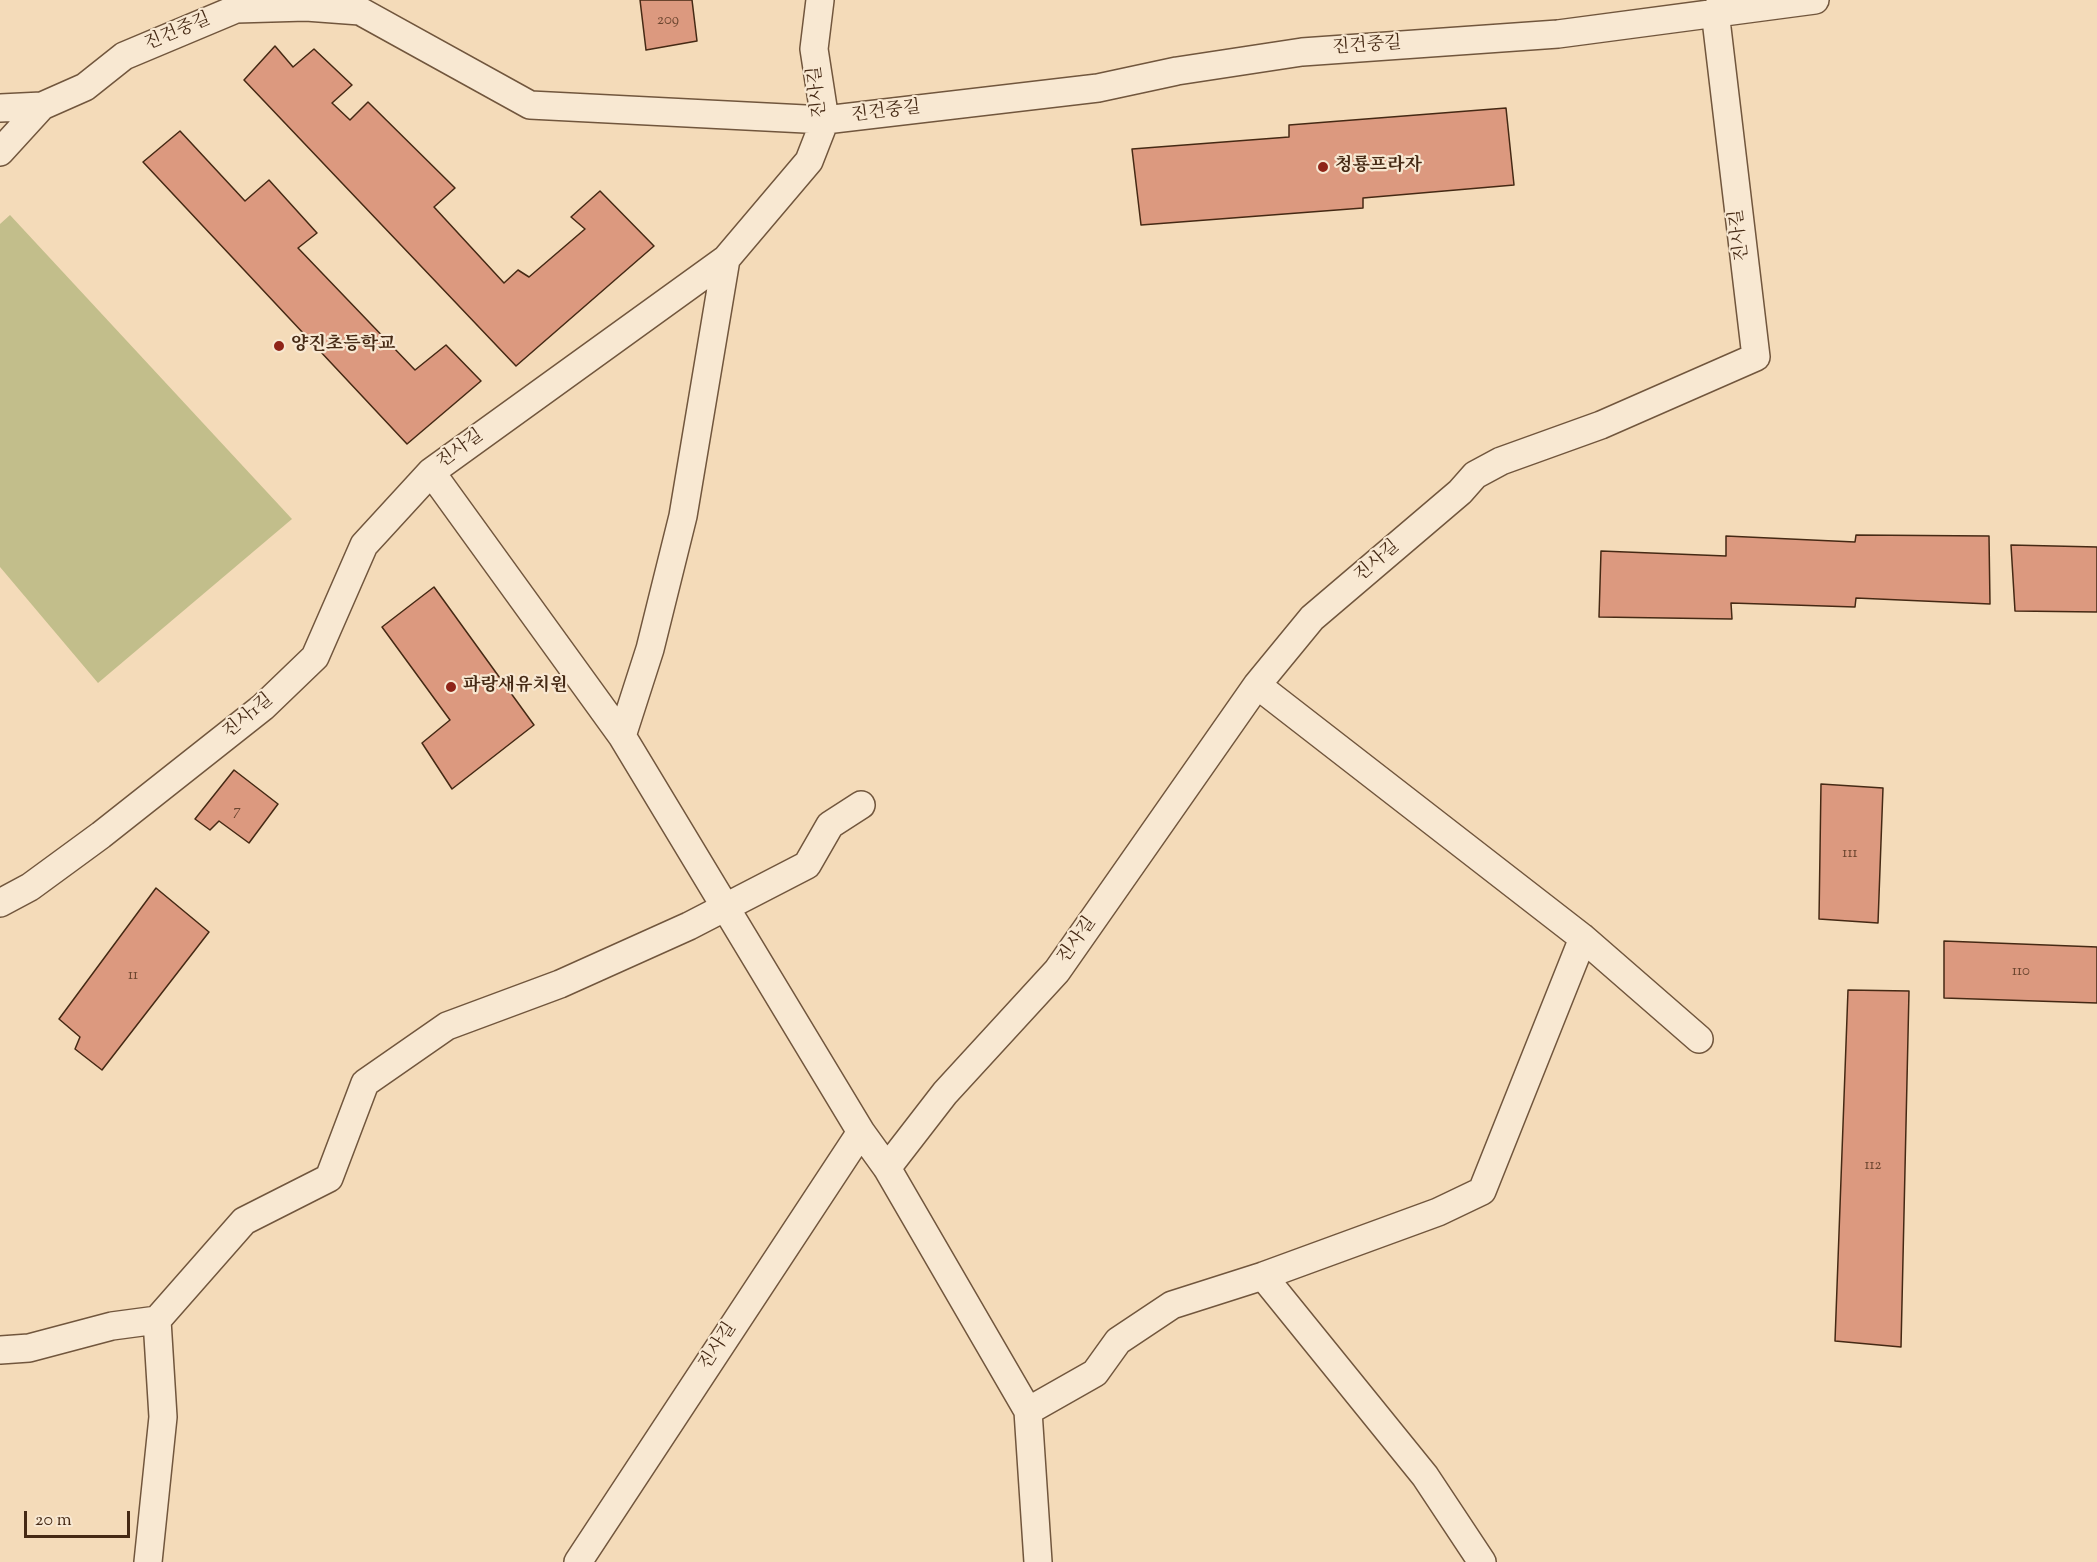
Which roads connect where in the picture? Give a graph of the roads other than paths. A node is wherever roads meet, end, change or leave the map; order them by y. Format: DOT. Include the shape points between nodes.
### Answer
graph roads {
  1 [pos="820,0"];
  2 [pos="1815,0"];
  3 [pos="1715,11"];
  4 [pos="42,106"];
  5 [pos="0,108"];
  6 [pos="825,120"];
  7 [pos="0,152"];
  8 [pos="726,259"];
  9 [pos="431,472"];
  10 [pos="1257,685"];
  11 [pos="622,736"];
  12 [pos="861,806"];
  13 [pos="0,903"];
  14 [pos="725,907"];
  15 [pos="1583,938"];
  16 [pos="1699,1039"];
  17 [pos="861,1132"];
  18 [pos="887,1168"];
  19 [pos="1263,1276"];
  20 [pos="157,1320"];
  21 [pos="0,1350"];
  22 [pos="1028,1411"];
  23 [pos="148,1562"];
  24 [pos="578,1562"];
  25 [pos="1038,1562"];
  26 [pos="1482,1562"];
  1 -- 6 [label="street, 진사길" via="814,49"];
  2 -- 3 [label="street, 진건중길"];
  3 -- 6 [label="street, 진건중길" via="1558,34 1302,52 1177,70 1098,88"];
  3 -- 10 [label="street, 진사길" via="1756,357 1474,475 1460,492 1312,618"];
  4 -- 5 [label="street, 진건중길"];
  4 -- 6 [label="street, 진건중길" via="85,87 124,56 236,9 306,7 360,11 530,105"];
  4 -- 7 [label="street"];
  6 -- 8 [label="street, 진사길" via="809,161"];
  8 -- 9 [label="street, 진사길"];
  8 -- 11 [label="street" via="683,516 650,650"];
  9 -- 11 [label="street, 진사길"];
  9 -- 13 [label="street, 진사1길" via="364,545 315,657 263,707 101,835 30,887"];
  10 -- 15 [label="street"];
  10 -- 18 [label="street, 진사길" via="1057,971 945,1093"];
  11 -- 14 [label="street, 진사길"];
  12 -- 14 [label="street" via="830,825 807,865"];
  14 -- 17 [label="street, 진사길"];
  14 -- 20 [label="street" via="560,984 447,1026 365,1083 329,1178 244,1221"];
  15 -- 16 [label="street"];
  15 -- 19 [label="street" via="1482,1191 1438,1212"];
  17 -- 18 [label="street, 진사길"];
  17 -- 24 [label="street, 진사길"];
  18 -- 22 [label="street, 진사길"];
  19 -- 22 [label="street" via="1172,1305 1118,1341 1095,1373"];
  19 -- 26 [label="street" via="1425,1476"];
  20 -- 21 [label="street" via="112,1326 29,1348"];
  20 -- 23 [label="street" via="163,1417"];
  22 -- 25 [label="street, 진사길"];
}
